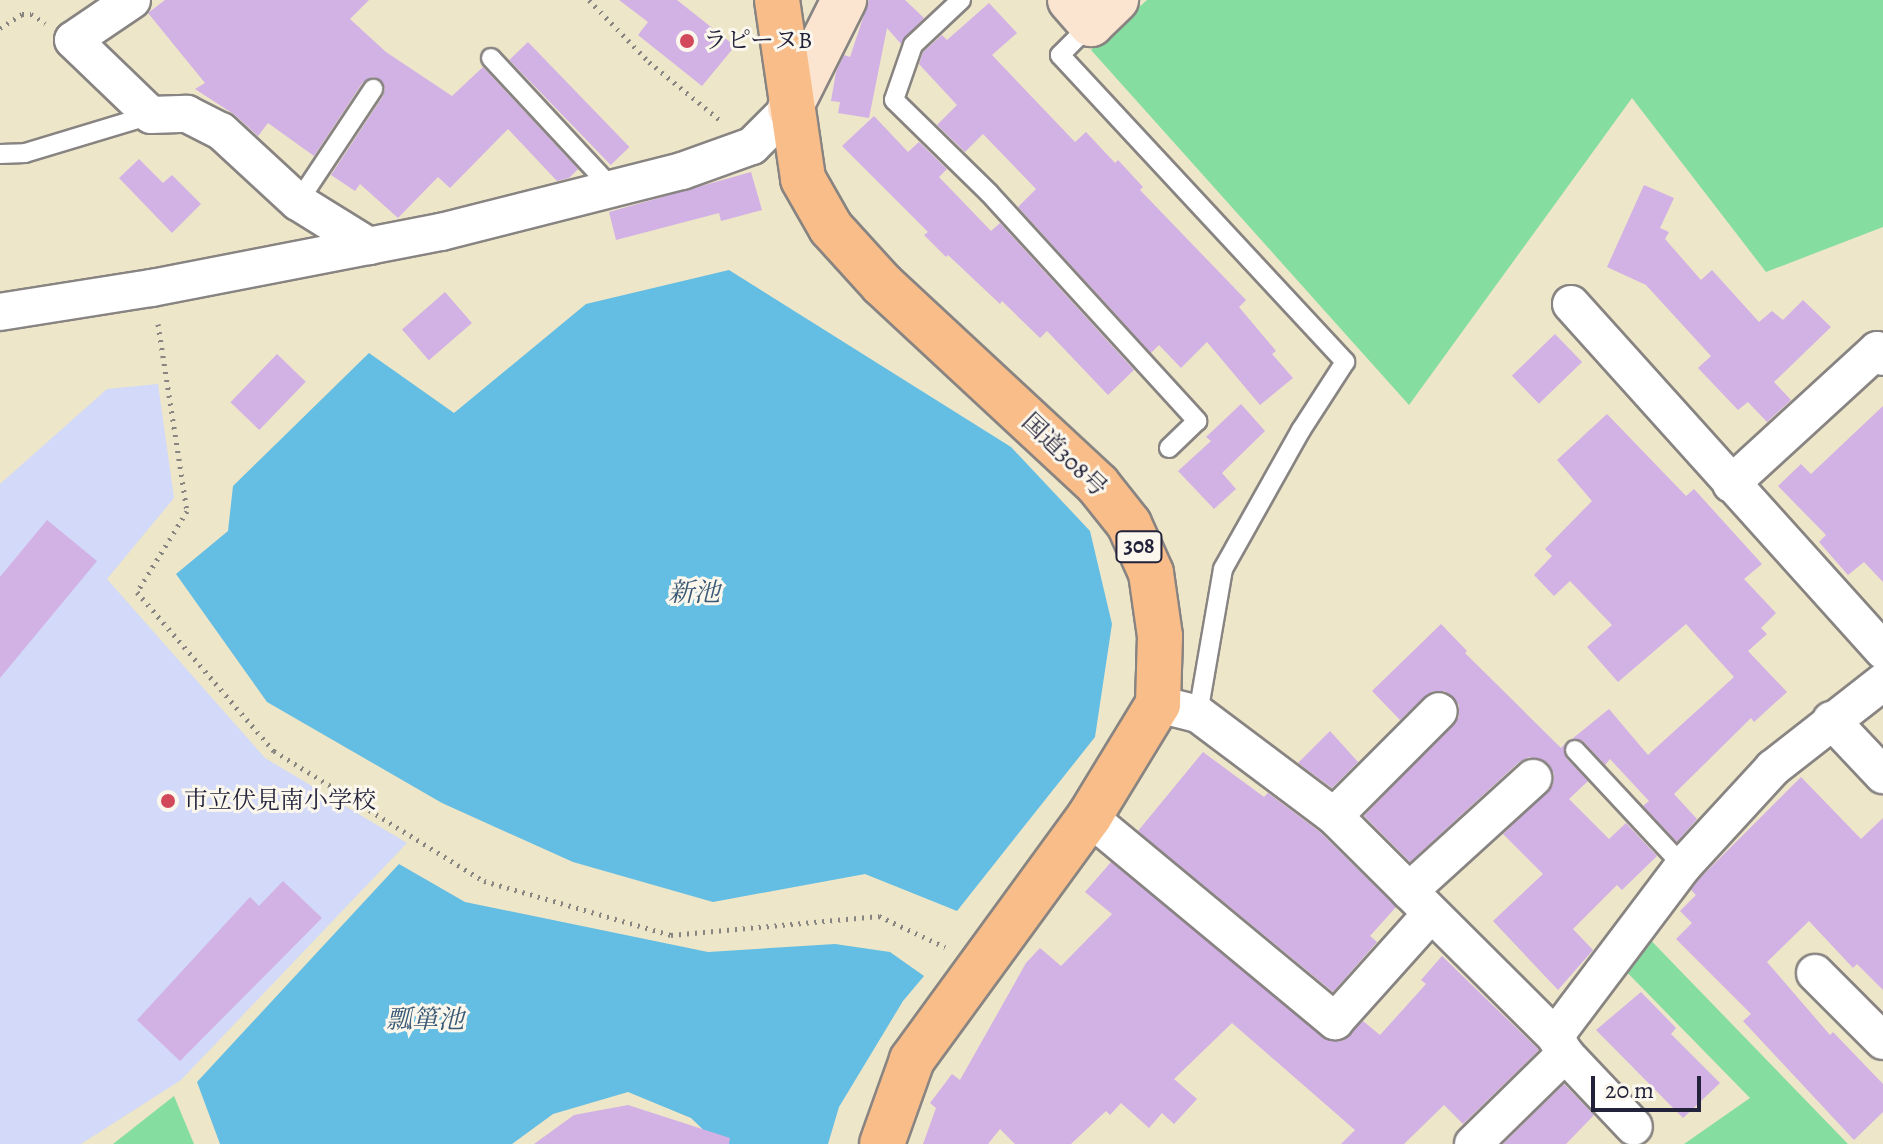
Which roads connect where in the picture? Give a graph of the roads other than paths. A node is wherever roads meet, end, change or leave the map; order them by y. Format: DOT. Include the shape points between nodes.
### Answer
graph roads {
  1 [pos="132,0"];
  2 [pos="777,0"];
  3 [pos="844,0"];
  4 [pos="961,0"];
  5 [pos="1092,8"];
  6 [pos="491,58"];
  7 [pos="373,89"];
  8 [pos="790,108"];
  9 [pos="151,115"];
  10 [pos="0,154"];
  11 [pos="612,188"];
  12 [pos="298,202"];
  13 [pos="369,246"];
  14 [pos="1571,304"];
  15 [pos="0,312"];
  16 [pos="1883,357"];
  17 [pos="1169,448"];
  18 [pos="1731,484"];
  19 [pos="1883,651"];
  20 [pos="1883,682"];
  21 [pos="1178,709"];
  22 [pos="1439,711"];
  23 [pos="1831,720"];
  24 [pos="1575,750"];
  25 [pos="1883,775"];
  26 [pos="1533,778"];
  27 [pos="1334,816"];
  28 [pos="1089,817"];
  29 [pos="1683,866"];
  30 [pos="1420,903"];
  31 [pos="1815,973"];
  32 [pos="1883,1041"];
  33 [pos="1560,1045"];
  34 [pos="1634,1127"];
  35 [pos="882,1144"];
  36 [pos="1473,1144"];
  1 -- 9 [label="street" via="73,40"];
  2 -- 8 [label="highway, 国道308号 / 308"];
  3 -- 8 [label="street"];
  4 -- 17 [label="lane" via="913,45 894,100 989,193 1197,421"];
  5 -- 21 [label="lane" via="1060,55 1345,362 1223,569"];
  6 -- 11 [label="lane"];
  7 -- 12 [label="lane"];
  8 -- 11 [label="street" via="752,146"];
  8 -- 21 [label="highway, 国道308号 / 308" via="803,179 831,228 882,284 1098,485 1129,524 1151,573"];
  9 -- 10 [label="lane" via="25,153"];
  9 -- 12 [label="street" via="187,114 221,131"];
  11 -- 13 [label="street"];
  12 -- 13 [label="street"];
  13 -- 15 [label="street"];
  14 -- 18 [label="street"];
  16 -- 18 [label="street" via="1877,350"];
  18 -- 19 [label="street"];
  20 -- 23 [label="street"];
  21 -- 27 [label="street"];
  21 -- 28 [label="highway, 国道308号 / 308"];
  22 -- 27 [label="street"];
  23 -- 25 [label="street"];
  23 -- 29 [label="street" via="1773,768"];
  24 -- 29 [label="lane"];
  26 -- 30 [label="street"];
  27 -- 30 [label="street"];
  28 -- 30 [label="street" via="1335,1021"];
  28 -- 35 [label="highway, 国道308号 / 308" via="912,1060"];
  29 -- 33 [label="street"];
  30 -- 33 [label="street"];
  31 -- 32 [label="street"];
  33 -- 34 [label="street"];
  33 -- 36 [label="street"];
}
